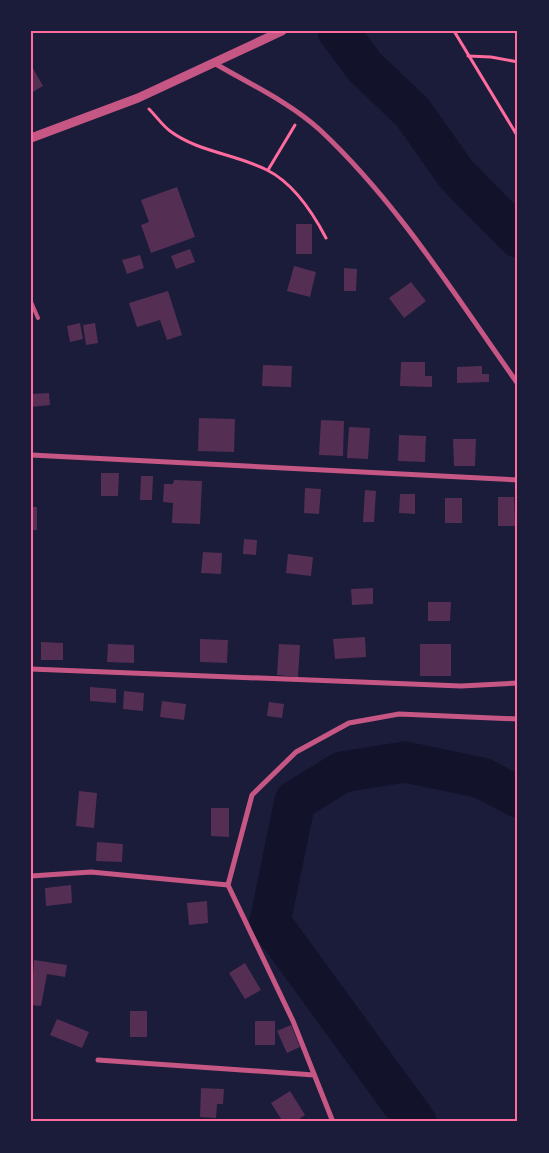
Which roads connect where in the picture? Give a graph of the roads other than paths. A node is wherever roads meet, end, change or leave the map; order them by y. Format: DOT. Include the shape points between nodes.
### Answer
graph roads {
  1 [pos="280,32"];
  2 [pos="214,63"];
  3 [pos="31,138"];
  4 [pos="31,302"];
  5 [pos="38,318"];
  6 [pos="518,384"];
  7 [pos="31,455"];
  8 [pos="518,480"];
  9 [pos="31,669"];
  10 [pos="518,683"];
  11 [pos="518,719"];
  12 [pos="31,876"];
  13 [pos="228,885"];
  14 [pos="98,1060"];
  15 [pos="314,1075"];
  16 [pos="333,1122"];
  1 -- 2 [label="street"];
  2 -- 3 [label="street" via="138,98"];
  2 -- 6 [label="street" via="318,129 379,192"];
  4 -- 5 [label="lane"];
  7 -- 8 [label="street"];
  9 -- 10 [label="street" via="462,686"];
  11 -- 13 [label="street" via="399,714 349,723 296,752 252,795"];
  12 -- 13 [label="street" via="91,872"];
  13 -- 15 [label="street" via="294,1021"];
  14 -- 15 [label="street"];
  15 -- 16 [label="street"];
}
